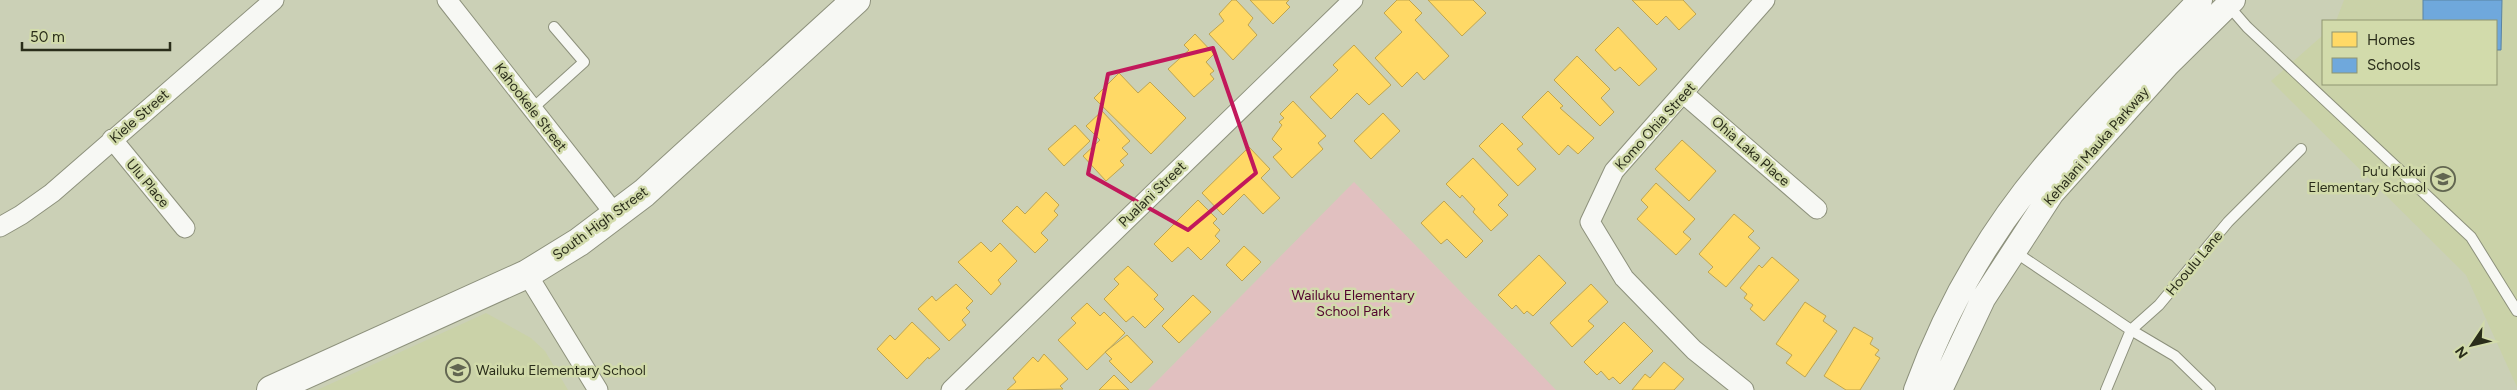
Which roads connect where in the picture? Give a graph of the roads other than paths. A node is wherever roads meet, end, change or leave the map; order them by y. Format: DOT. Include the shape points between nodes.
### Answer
graph roads {
  1 [pos="274,0"];
  2 [pos="447,0"];
  3 [pos="856,0"];
  4 [pos="1353,0"];
  5 [pos="1765,0"];
  6 [pos="2200,0"];
  7 [pos="2228,2"];
  8 [pos="554,27"];
  9 [pos="1684,94"];
  10 [pos="533,108"];
  11 [pos="112,139"];
  12 [pos="2300,149"];
  13 [pos="1817,208"];
  14 [pos="615,214"];
  15 [pos="0,227"];
  16 [pos="185,228"];
  17 [pos="2021,256"];
  18 [pos="527,274"];
  19 [pos="2517,311"];
  20 [pos="2131,330"];
  21 [pos="592,388"];
  22 [pos="272,390"];
  23 [pos="951,390"];
  24 [pos="1744,390"];
  25 [pos="1916,390"];
  26 [pos="1940,390"];
  27 [pos="2106,390"];
  28 [pos="2210,390"];
  1 -- 11 [label="street, Kiele Street"];
  2 -- 10 [label="street, Kahookele Street"];
  3 -- 14 [label="main road, South High Street" via="644,193"];
  4 -- 23 [label="street, Pualani Street"];
  5 -- 9 [label="street, Komo Ohia Street"];
  6 -- 25 [label="street, Kehalani Mauka Parkway" via="2046,165 1993,237 1949,312"];
  7 -- 19 [label="lane" via="2247,27 2471,237"];
  7 -- 26 [label="street, Kehalani Mauka Parkway" via="2052,193 1983,299"];
  8 -- 10 [label="lane" via="584,62"];
  9 -- 13 [label="street, Ohia Laka Place"];
  9 -- 24 [label="street, Komo Ohia Street" via="1614,171 1590,222 1624,278 1694,350"];
  10 -- 14 [label="street, Kahookele Street"];
  11 -- 15 [label="street, Kiele Street" via="52,193"];
  11 -- 16 [label="street, Ulu Place"];
  12 -- 20 [label="lane, Hooulu Lane" via="2228,222 2159,305"];
  14 -- 18 [label="main road, South High Street" via="579,242"];
  17 -- 20 [label="lane"];
  18 -- 21 [label="street"];
  18 -- 22 [label="main road, South High Street"];
  20 -- 27 [label="lane, Hooulu Lane"];
  20 -- 28 [label="lane" via="2175,356"];
}
